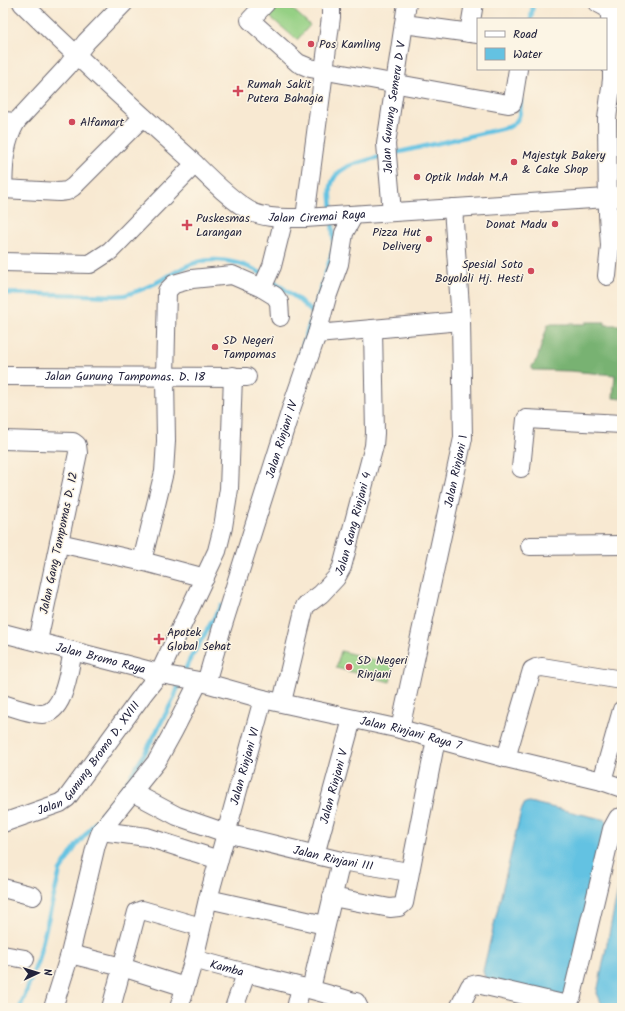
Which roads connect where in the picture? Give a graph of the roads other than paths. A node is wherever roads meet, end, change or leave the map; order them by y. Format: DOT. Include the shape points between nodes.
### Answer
graph roads {
  1 [pos="124,3"];
  2 [pos="266,3"];
  3 [pos="330,3"];
  4 [pos="407,3"];
  5 [pos="474,3"];
  6 [pos="31,6"];
  7 [pos="609,7"];
  8 [pos="404,24"];
  9 [pos="474,34"];
  10 [pos="77,54"];
  11 [pos="324,70"];
  12 [pos="518,70"];
  13 [pos="395,83"];
  14 [pos="143,118"];
  15 [pos="9,122"];
  16 [pos="195,164"];
  17 [pos="3,190"];
  18 [pos="615,197"];
  19 [pos="454,208"];
  20 [pos="392,212"];
  21 [pos="350,215"];
  22 [pos="284,218"];
  23 [pos="305,218"];
  24 [pos="3,262"];
  25 [pos="608,276"];
  26 [pos="266,278"];
  27 [pos="280,317"];
  28 [pos="461,321"];
  29 [pos="373,329"];
  30 [pos="317,334"];
  31 [pos="3,376"];
  32 [pos="165,377"];
  33 [pos="240,377"];
  34 [pos="622,424"];
  35 [pos="3,440"];
  36 [pos="521,468"];
  37 [pos="59,543"];
  38 [pos="622,545"];
  39 [pos="530,546"];
  40 [pos="142,561"];
  41 [pos="205,578"];
  42 [pos="3,633"];
  43 [pos="38,642"];
  44 [pos="73,651"];
  45 [pos="162,674"];
  46 [pos="622,680"];
  47 [pos="198,681"];
  48 [pos="263,699"];
  49 [pos="282,702"];
  50 [pos="3,704"];
  51 [pos="622,710"];
  52 [pos="352,719"];
  53 [pos="400,729"];
  54 [pos="436,739"];
  55 [pos="506,758"];
  56 [pos="602,781"];
  57 [pos="622,788"];
  58 [pos="132,792"];
  59 [pos="622,817"];
  60 [pos="3,823"];
  61 [pos="101,831"];
  62 [pos="226,833"];
  63 [pos="315,855"];
  64 [pos="219,860"];
  65 [pos="341,861"];
  66 [pos="409,872"];
  67 [pos="3,888"];
  68 [pos="33,896"];
  69 [pos="332,897"];
  70 [pos="208,899"];
  71 [pos="326,925"];
  72 [pos="201,927"];
  73 [pos="70,954"];
  74 [pos="3,955"];
  75 [pos="25,959"];
  76 [pos="194,959"];
  77 [pos="122,967"];
  78 [pos="246,974"];
  79 [pos="185,987"];
  80 [pos="306,988"];
  81 [pos="53,1008"];
  82 [pos="111,1008"];
  83 [pos="178,1008"];
  84 [pos="234,1008"];
  85 [pos="296,1008"];
  86 [pos="359,1008"];
  87 [pos="459,1008"];
  1 -- 10 [label="street"];
  2 -- 11 [label="street" via="250,20 298,63"];
  3 -- 11 [label="street" via="331,16"];
  4 -- 8 [label="street, Jalan Gunung Semeru D V"];
  5 -- 9 [label="street"];
  6 -- 10 [label="street, Jalan Ciremai Raya"];
  7 -- 18 [label="street" via="612,79 607,119"];
  8 -- 9 [label="street"];
  8 -- 13 [label="street, Jalan Gunung Semeru D V"];
  10 -- 14 [label="street, Jalan Ciremai Raya"];
  10 -- 15 [label="street" via="67,67"];
  11 -- 13 [label="street"];
  11 -- 23 [label="street"];
  12 -- 13 [label="street" via="513,100 508,104"];
  13 -- 20 [label="street, Jalan Gunung Semeru D V" via="386,152"];
  14 -- 16 [label="street, Jalan Ciremai Raya"];
  14 -- 17 [label="street" via="67,191"];
  15 -- 17 [label="street"];
  16 -- 22 [label="street, Jalan Ciremai Raya" via="247,209 269,217"];
  16 -- 24 [label="street" via="110,251 90,264"];
  18 -- 19 [label="street, Jalan Ciremai Raya"];
  18 -- 25 [label="street" via="608,214"];
  19 -- 20 [label="street, Jalan Ciremai Raya"];
  19 -- 28 [label="street, Jalan Rinjani 1"];
  20 -- 21 [label="street, Jalan Ciremai Raya"];
  21 -- 23 [label="street, Jalan Ciremai Raya"];
  21 -- 30 [label="street, Jalan Rinjani IV" via="339,264"];
  22 -- 23 [label="street, Jalan Ciremai Raya"];
  22 -- 26 [label="street"];
  26 -- 27 [label="street" via="279,302"];
  26 -- 32 [label="street" via="230,275 192,279 174,284 167,291"];
  28 -- 29 [label="street"];
  28 -- 53 [label="street, Jalan Rinjani 1" via="463,438"];
  29 -- 30 [label="street"];
  29 -- 49 [label="street, Jalan Gang Rinjani 4" via="376,433 374,446 342,567 336,578 321,594 305,606"];
  30 -- 47 [label="street, Jalan Rinjani IV" via="221,631"];
  31 -- 32 [label="street, Jalan Gunung Tampomas. D. 18"];
  32 -- 33 [label="street, Jalan Gunung Tampomas. D. 18"];
  32 -- 40 [label="street" via="164,472"];
  33 -- 41 [label="street, Jalan Gunung Bromo D. XVIII" via="223,527 217,551"];
  34 -- 36 [label="street" via="527,419"];
  35 -- 37 [label="street, Jalan Gang Tampomas D. 12" via="73,442 77,445 78,454"];
  37 -- 40 [label="street"];
  37 -- 43 [label="street, Jalan Gang Tampomas D. 12"];
  38 -- 39 [label="street"];
  40 -- 41 [label="street"];
  41 -- 45 [label="street, Jalan Gunung Bromo D. XVIII"];
  42 -- 43 [label="street, Jalan Bromo Raya"];
  43 -- 44 [label="street, Jalan Bromo Raya"];
  44 -- 45 [label="street, Jalan Bromo Raya"];
  44 -- 50 [label="street" via="62,698 53,709 42,714"];
  45 -- 47 [label="street, Jalan Bromo Raya"];
  45 -- 60 [label="street, Jalan Gunung Bromo D. XVIII" via="144,693 67,798 60,803"];
  46 -- 55 [label="street" via="542,667 532,670"];
  47 -- 48 [label="street, Jalan Rinjani Raya 7"];
  47 -- 58 [label="street, Jalan Rinjani IV" via="157,761"];
  48 -- 49 [label="street, Jalan Rinjani Raya 7"];
  48 -- 62 [label="street, Jalan Rinjani VI"];
  49 -- 52 [label="street, Jalan Rinjani Raya 7"];
  51 -- 56 [label="street"];
  52 -- 53 [label="street, Jalan Rinjani Raya 7"];
  52 -- 63 [label="street, Jalan Rinjani V"];
  53 -- 54 [label="street, Jalan Rinjani Raya 7"];
  54 -- 55 [label="street, Jalan Rinjani Raya 7"];
  54 -- 66 [label="street"];
  55 -- 56 [label="street, Jalan Rinjani Raya 7"];
  56 -- 57 [label="street, Jalan Rinjani Raya 7"];
  58 -- 61 [label="street, Jalan Rinjani IV"];
  58 -- 62 [label="street, Jalan Rinjani III" via="177,816"];
  59 -- 87 [label="street" via="618,818 612,829 569,1002 563,1004 477,984 470,986"];
  61 -- 64 [label="street" via="147,837"];
  61 -- 73 [label="street"];
  62 -- 63 [label="street, Jalan Rinjani III"];
  62 -- 64 [label="street, Jalan Rinjani VI"];
  63 -- 65 [label="street, Jalan Rinjani III"];
  64 -- 70 [label="street, Jalan Rinjani VI"];
  65 -- 66 [label="street, Jalan Rinjani III"];
  65 -- 69 [label="street"];
  66 -- 69 [label="street" via="404,903 399,907 390,908"];
  67 -- 68 [label="street"];
  69 -- 71 [label="street"];
  70 -- 71 [label="street"];
  70 -- 72 [label="street, Jalan Rinjani VI"];
  71 -- 80 [label="street"];
  72 -- 76 [label="street, Jalan Rinjani VI"];
  72 -- 77 [label="street" via="139,911 136,913"];
  73 -- 77 [label="street"];
  73 -- 81 [label="street"];
  74 -- 75 [label="street"];
  76 -- 78 [label="street, Kamba"];
  76 -- 79 [label="street, Kamba"];
  77 -- 79 [label="street"];
  77 -- 82 [label="street"];
  78 -- 80 [label="street, Kamba"];
  78 -- 84 [label="street"];
  79 -- 83 [label="street, Kamba"];
  80 -- 85 [label="street"];
  80 -- 86 [label="street, Kamba" via="356,1002"];
}
